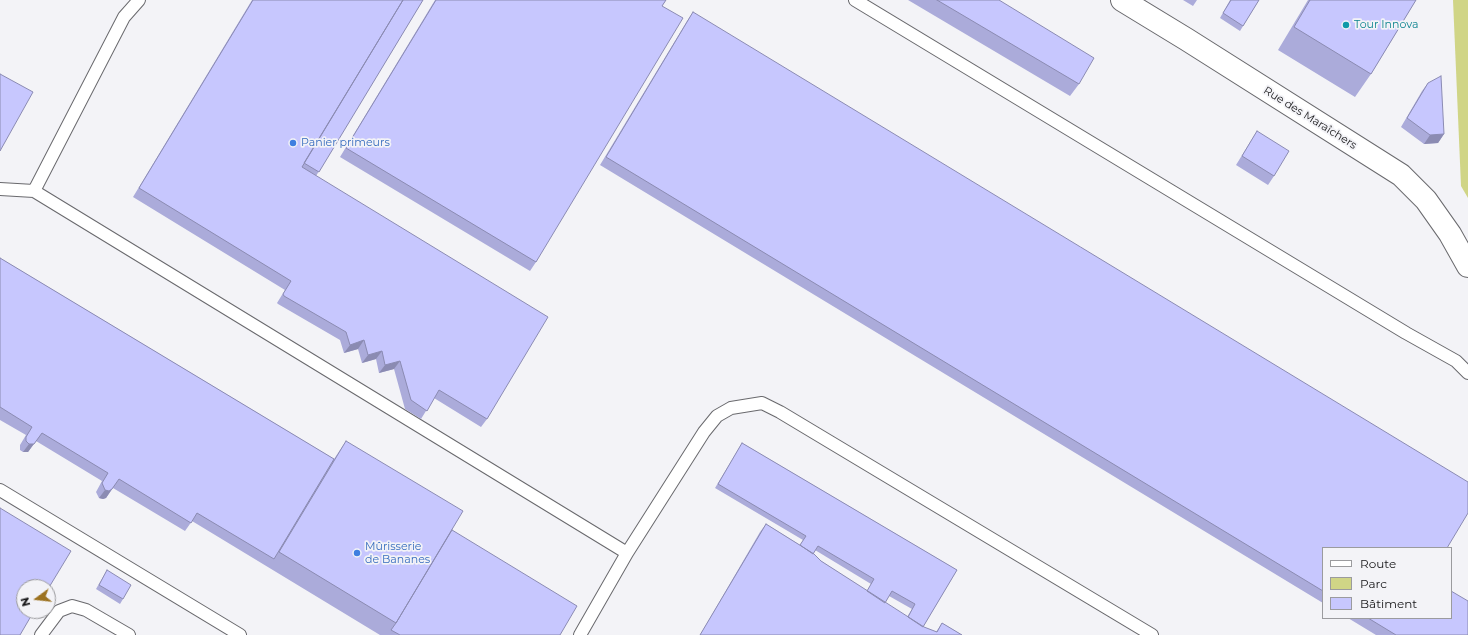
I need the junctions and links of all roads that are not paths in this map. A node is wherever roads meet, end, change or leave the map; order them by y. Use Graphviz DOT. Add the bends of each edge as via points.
graph roads {
  1 [pos="139,0"];
  2 [pos="855,0"];
  3 [pos="1122,0"];
  4 [pos="0,189"];
  5 [pos="34,191"];
  6 [pos="1468,266"];
  7 [pos="1468,373"];
  8 [pos="0,490"];
  9 [pos="628,553"];
  10 [pos="41,635"];
  11 [pos="129,635"];
  12 [pos="240,635"];
  13 [pos="580,635"];
  14 [pos="1152,635"];
  1 -- 5 [label="lane" via="124,17"];
  2 -- 7 [label="lane" via="1456,361"];
  3 -- 6 [label="main road, Rue des Maraîchers" via="1401,176 1426,200"];
  4 -- 5 [label="lane"];
  5 -- 9 [label="lane"];
  8 -- 12 [label="lane"];
  9 -- 13 [label="lane"];
  9 -- 14 [label="lane" via="704,432 717,416 731,408 762,403"];
  10 -- 11 [label="lane" via="59,611 72,606 86,610"];
}
